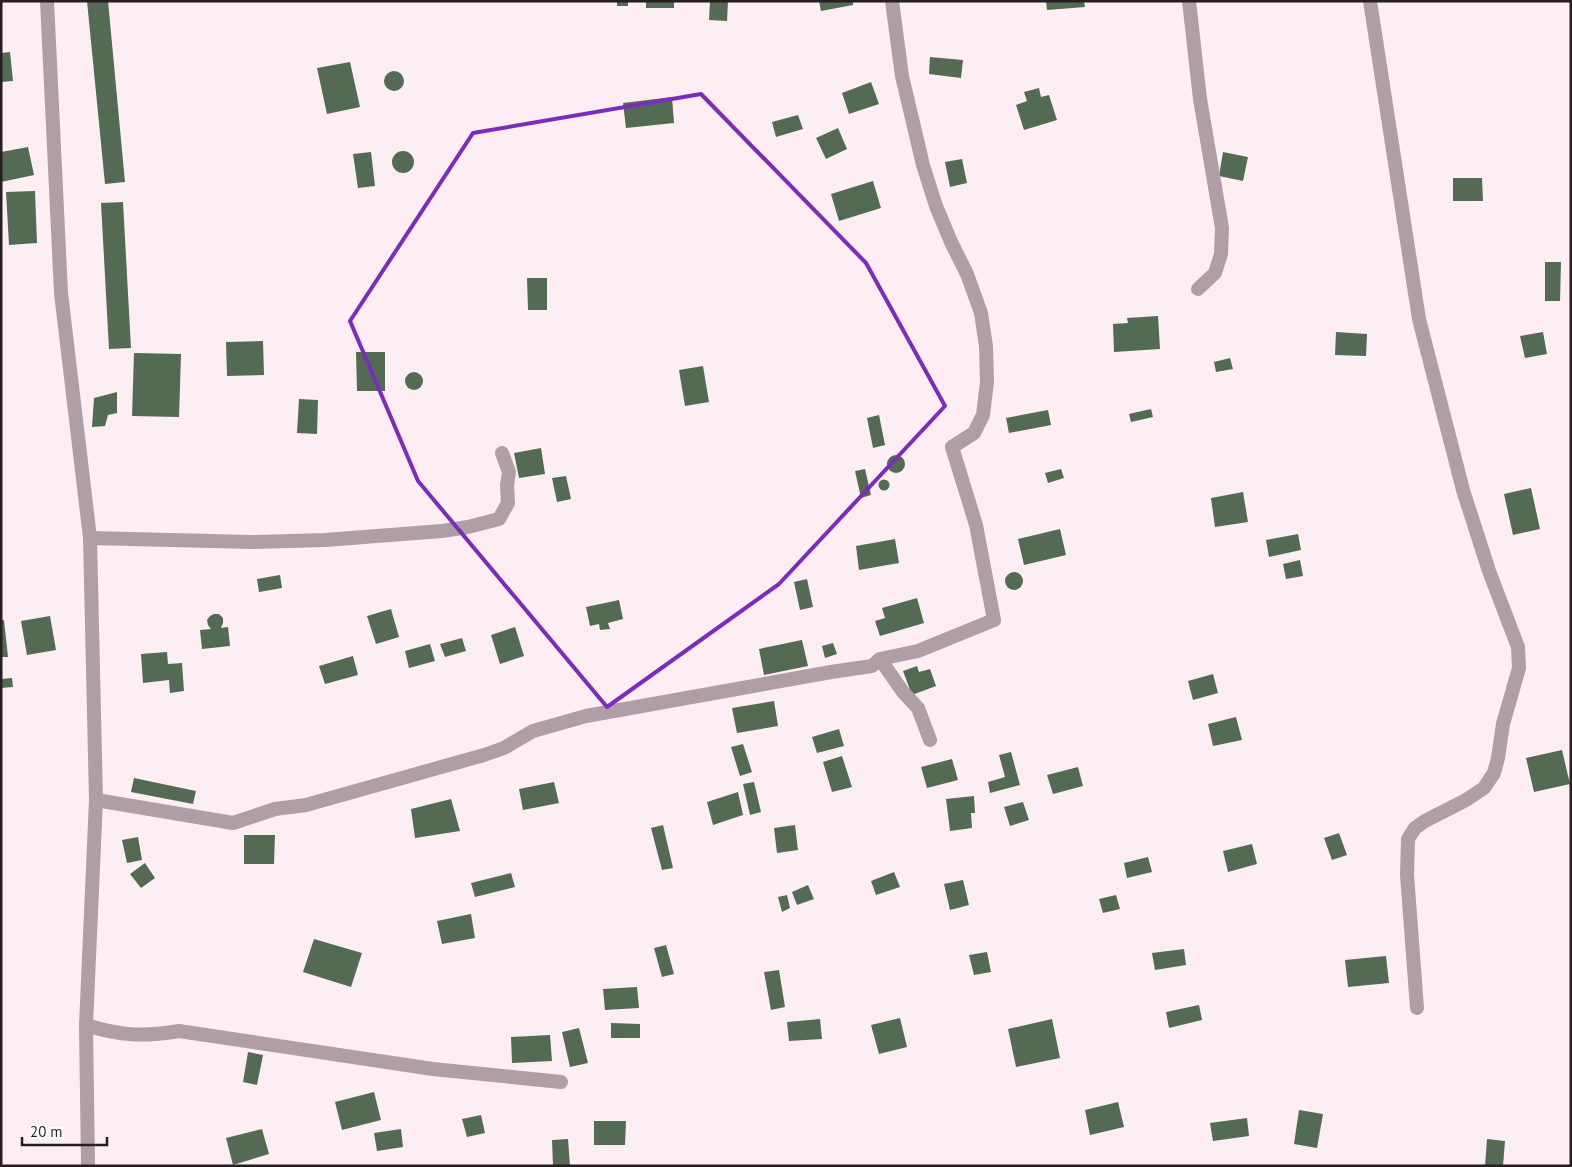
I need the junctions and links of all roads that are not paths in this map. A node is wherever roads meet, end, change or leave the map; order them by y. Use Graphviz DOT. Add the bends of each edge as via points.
graph roads {
  1 [pos="47,1"];
  2 [pos="892,1"];
  3 [pos="1189,1"];
  4 [pos="1370,1"];
  5 [pos="1198,289"];
  6 [pos="502,453"];
  7 [pos="90,538"];
  8 [pos="880,660"];
  9 [pos="930,740"];
  10 [pos="96,800"];
  11 [pos="1417,1008"];
  12 [pos="86,1025"];
  13 [pos="561,1082"];
  14 [pos="88,1166"];
  1 -- 7 [label="street" via="61,293"];
  2 -- 8 [label="street" via="902,76 923,165 936,206 981,313 987,382 983,414 974,433 952,447 976,525 994,620 918,651"];
  3 -- 5 [label="street" via="1200,99 1222,228 1221,254 1215,273"];
  4 -- 11 [label="street" via="1419,319 1488,571 1518,647 1519,668 1503,724 1494,773 1484,788 1425,821 1408,839 1407,875"];
  6 -- 7 [label="street" via="508,472 508,503 499,519 468,527 280,542"];
  7 -- 10 [label="street"];
  8 -- 9 [label="street" via="918,708"];
  8 -- 10 [label="street" via="872,666 558,723 533,731 504,748 484,755 306,804 275,809 233,823"];
  10 -- 12 [label="street"];
  12 -- 13 [label="street" via="129,1035 179,1031 433,1069"];
  12 -- 14 [label="street"];
}
